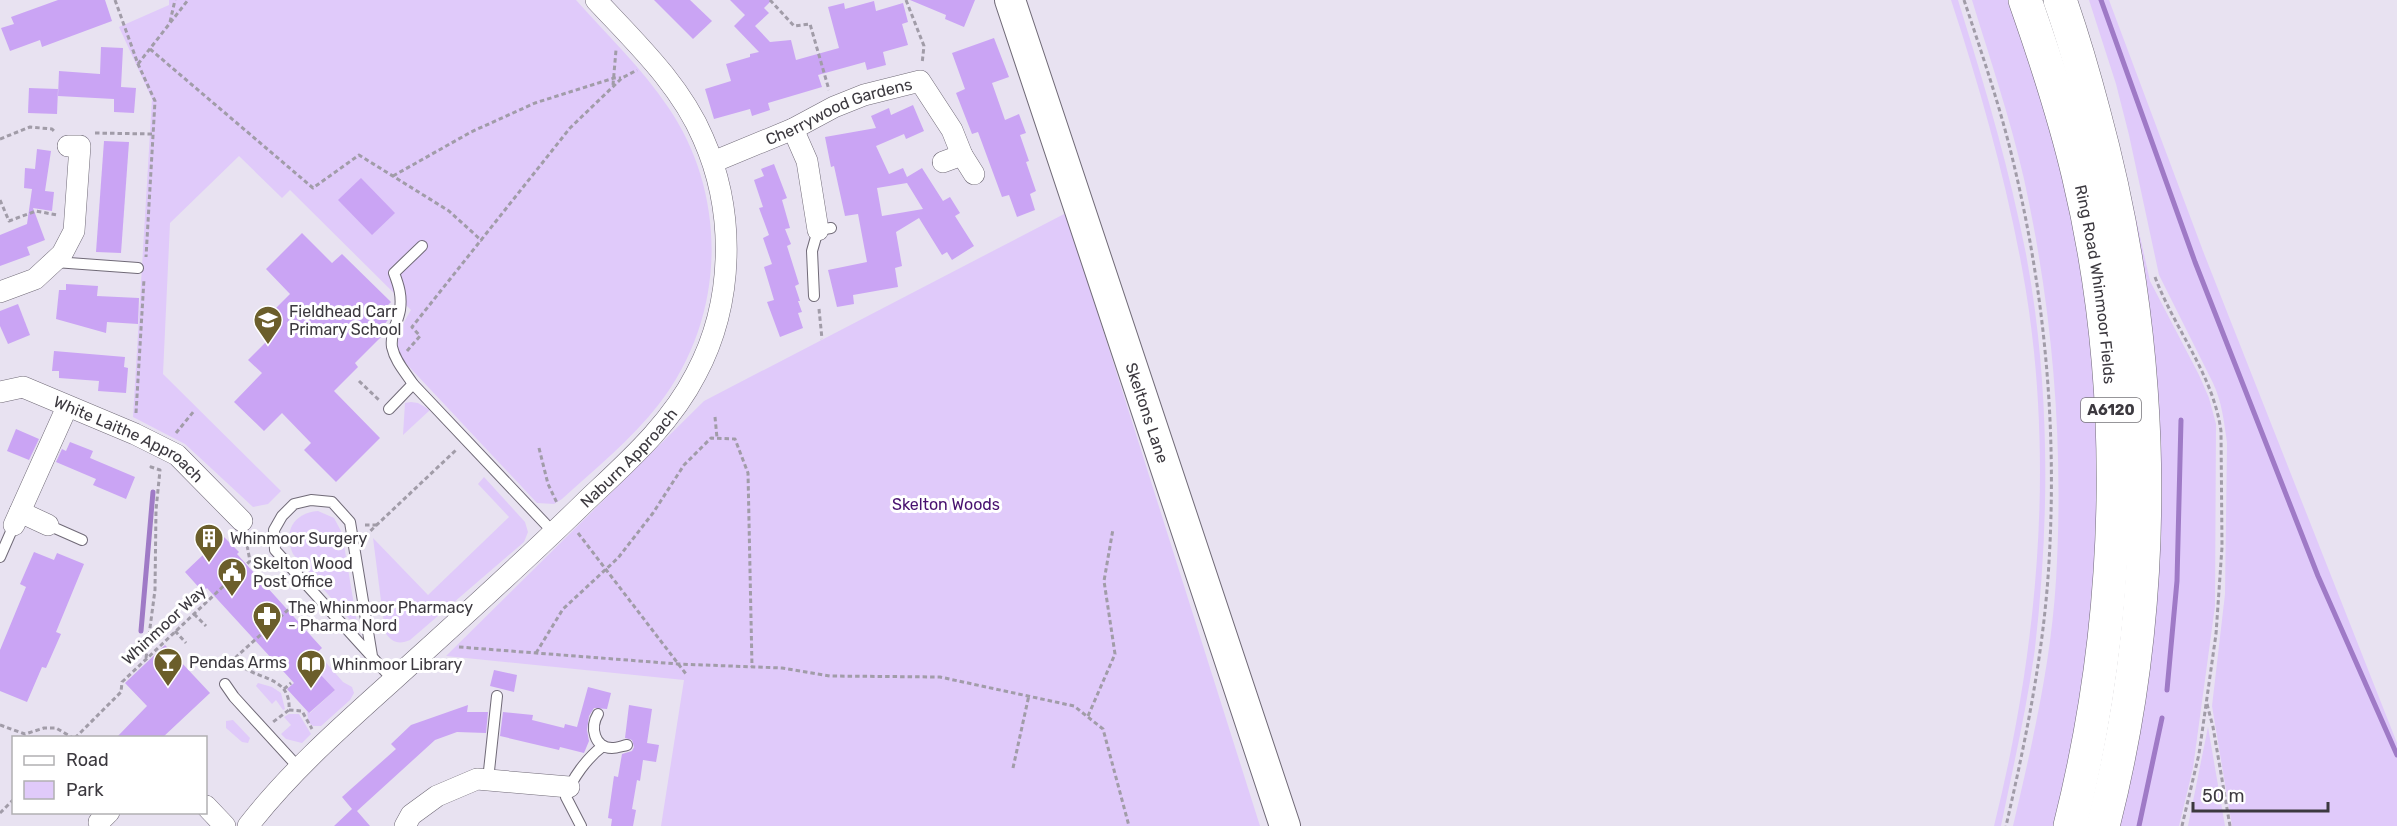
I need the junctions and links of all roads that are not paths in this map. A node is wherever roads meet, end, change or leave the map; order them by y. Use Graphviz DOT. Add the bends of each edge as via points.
graph roads {
  1 [pos="596,0"];
  2 [pos="1010,0"];
  3 [pos="2025,0"];
  4 [pos="2060,0"];
  5 [pos="794,129"];
  6 [pos="74,146"];
  7 [pos="713,162"];
  8 [pos="974,174"];
  9 [pos="824,229"];
  10 [pos="422,246"];
  11 [pos="53,261"];
  12 [pos="142,268"];
  13 [pos="0,292"];
  14 [pos="814,296"];
  15 [pos="413,384"];
  16 [pos="0,392"];
  17 [pos="67,407"];
  18 [pos="389,409"];
  19 [pos="17,519"];
  20 [pos="242,521"];
  21 [pos="48,525"];
  22 [pos="561,526"];
  23 [pos="82,540"];
  24 [pos="1,552"];
  25 [pos="372,656"];
  26 [pos="393,680"];
  27 [pos="225,684"];
  28 [pos="497,696"];
  29 [pos="598,714"];
  30 [pos="603,746"];
  31 [pos="627,746"];
  32 [pos="299,768"];
  33 [pos="488,780"];
  34 [pos="569,787"];
  35 [pos="207,807"];
  36 [pos="225,826"];
  37 [pos="248,826"];
  38 [pos="405,826"];
  39 [pos="581,826"];
  40 [pos="1285,826"];
  41 [pos="2070,826"];
  42 [pos="2103,826"];
  1 -- 7 [label="street, Naburn Approach" via="674,87 703,136"];
  2 -- 40 [label="street, Skeltons Lane"];
  3 -- 41 [label="highway, Ring Road Whinmoor Fields / A6120" via="2078,175 2104,323 2112,422 2112,519 2105,625 2092,723"];
  4 -- 42 [label="highway, Ring Road Whinmoor Fields / A6120" via="2121,224 2139,363 2144,439 2143,566 2138,624 2127,711"];
  5 -- 7 [label="street, Cherrywood Gardens"];
  5 -- 8 [label="street, Cherrywood Gardens" via="864,95 920,81 952,130 952,158"];
  5 -- 9 [label="street" via="807,161"];
  6 -- 11 [label="street" via="74,231 62,254"];
  7 -- 22 [label="street, Naburn Approach" via="724,213 725,272 722,303 705,355 692,382 642,448"];
  9 -- 14 [label="lane" via="812,251"];
  10 -- 15 [label="lane" via="394,273 401,294 391,340 397,361"];
  11 -- 12 [label="lane"];
  11 -- 13 [label="street" via="35,279"];
  15 -- 18 [label="lane"];
  15 -- 22 [label="lane" via="466,440"];
  16 -- 17 [label="street, White Laithe Approach" via="23,387"];
  17 -- 19 [label="street"];
  17 -- 20 [label="street, White Laithe Approach" via="177,455"];
  19 -- 21 [label="street"];
  19 -- 24 [label="lane"];
  21 -- 23 [label="lane"];
  22 -- 26 [label="street, Naburn Approach"];
  25 -- 25 [label="lane" via="276,550 274,530 294,504 332,502 350,522"];
  25 -- 26 [label="lane"];
  26 -- 32 [label="street, Naburn Approach"];
  27 -- 32 [label="lane"];
  28 -- 33 [label="lane"];
  29 -- 30 [label="lane" via="593,722 595,738"];
  30 -- 31 [label="lane"];
  30 -- 34 [label="lane"];
  32 -- 37 [label="street, Naburn Approach"];
  33 -- 34 [label="street"];
  33 -- 38 [label="street" via="477,779 436,796 411,815"];
  34 -- 39 [label="lane" via="566,797"];
  35 -- 36 [label="street"];
}
